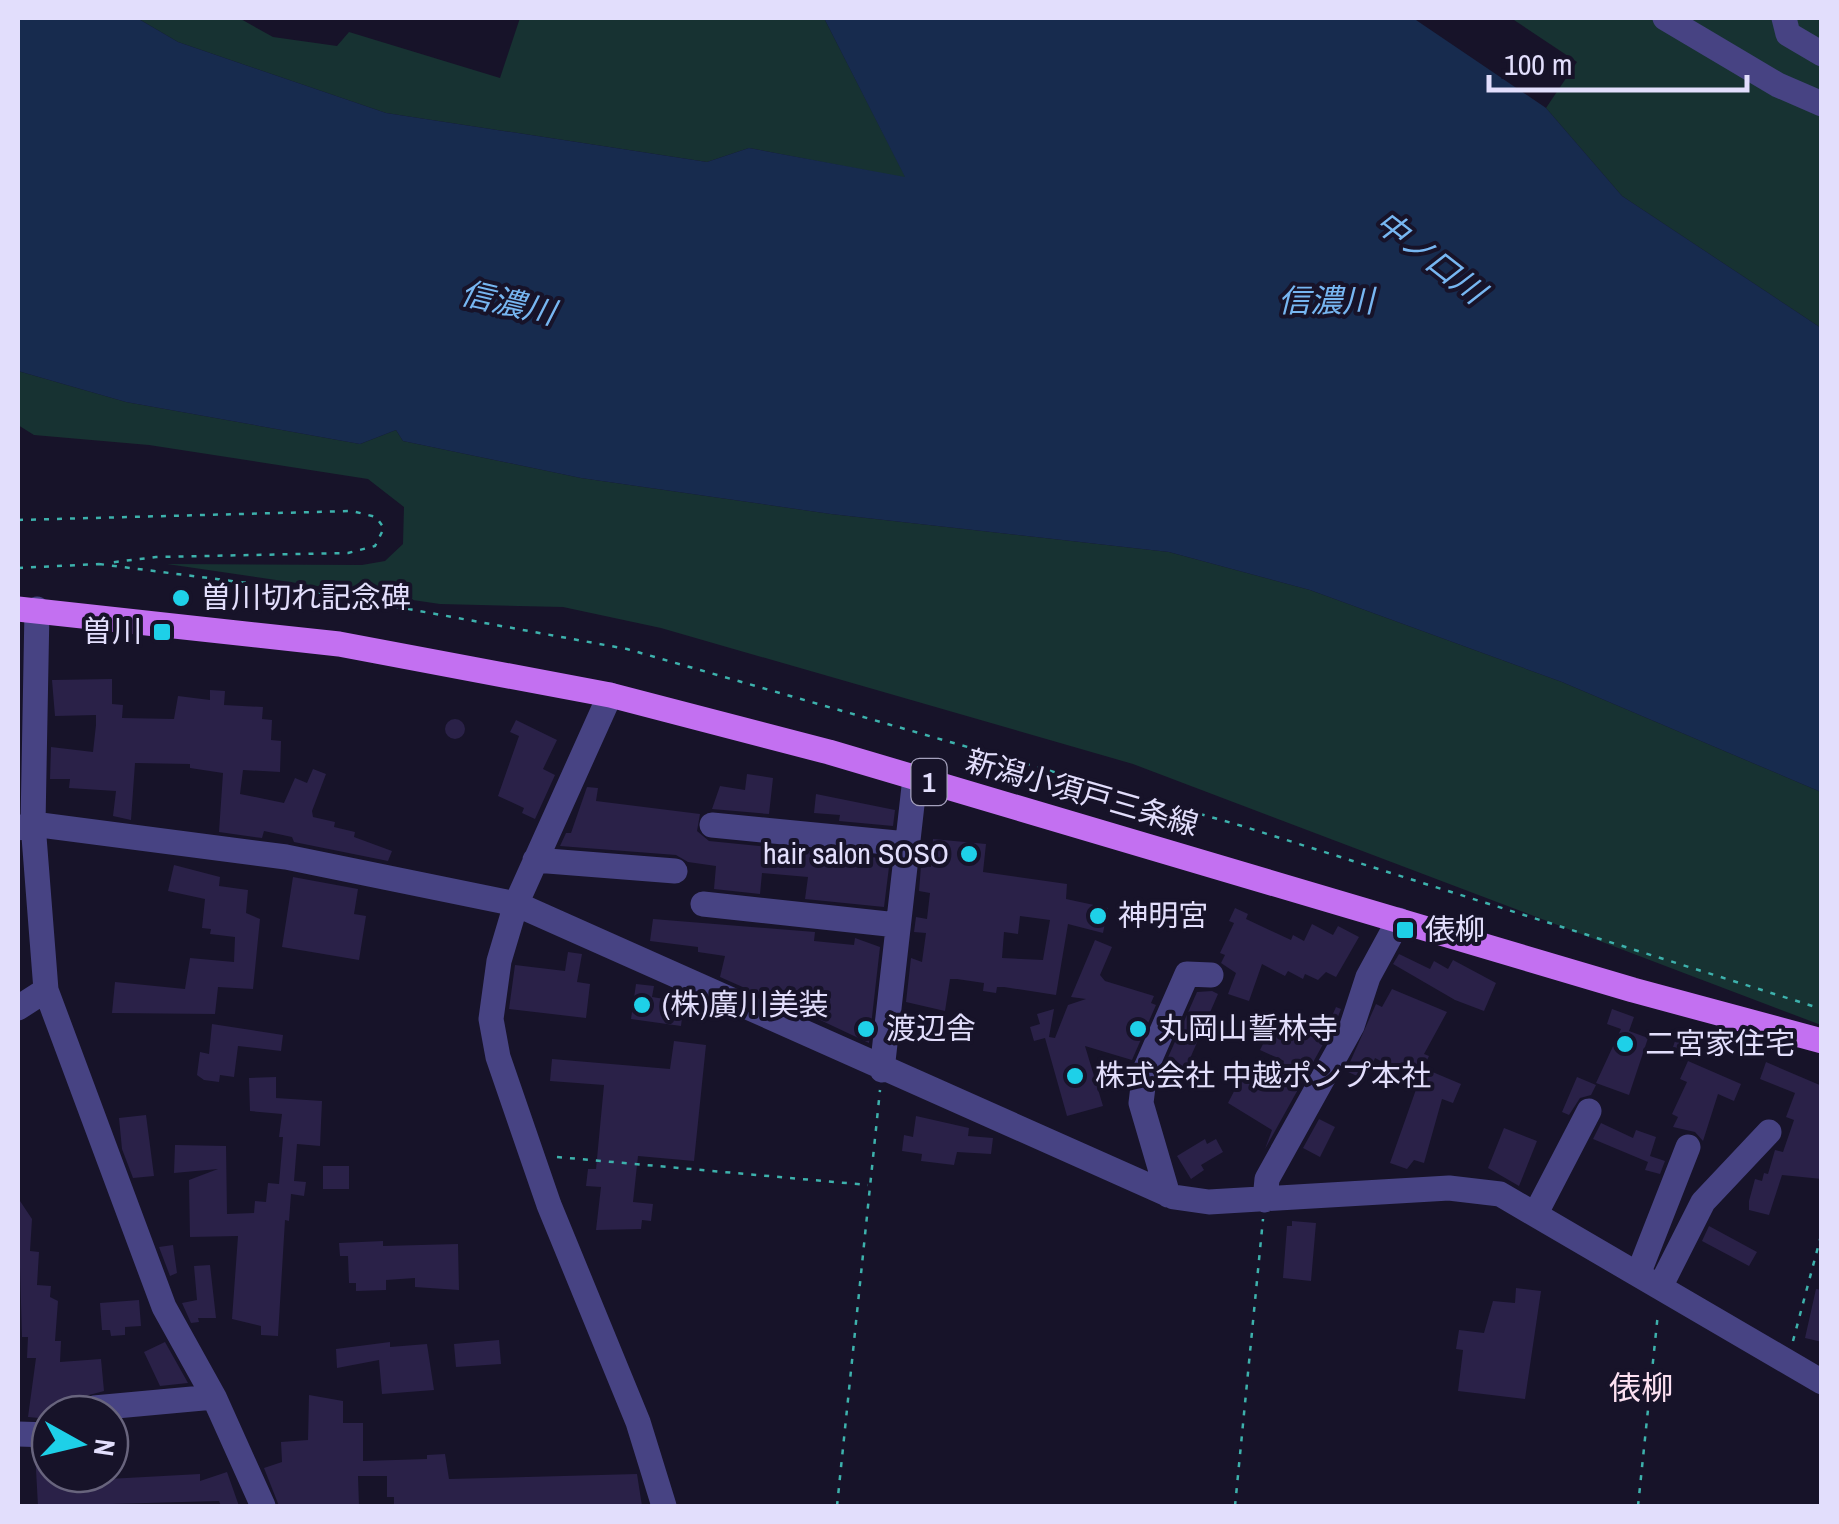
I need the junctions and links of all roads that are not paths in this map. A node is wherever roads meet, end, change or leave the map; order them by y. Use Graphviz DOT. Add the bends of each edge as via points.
graph roads {
  1 [pos="1665,18"];
  2 [pos="1784,18"];
  3 [pos="1822,54"];
  4 [pos="1822,104"];
  5 [pos="27,609"];
  6 [pos="610,696"];
  7 [pos="916,778"];
  8 [pos="712,825"];
  9 [pos="25,826"];
  10 [pos="907,844"];
  11 [pos="535,860"];
  12 [pos="675,871"];
  13 [pos="516,904"];
  14 [pos="703,904"];
  15 [pos="1399,920"];
  16 [pos="897,925"];
  17 [pos="1210,975"];
  18 [pos="46,990"];
  19 [pos="18,1008"];
  20 [pos="1822,1040"];
  21 [pos="882,1070"];
  22 [pos="1589,1112"];
  23 [pos="1769,1132"];
  24 [pos="1688,1147"];
  25 [pos="1168,1195"];
  26 [pos="1265,1200"];
  27 [pos="1536,1213"];
  28 [pos="1638,1272"];
  29 [pos="1660,1287"];
  30 [pos="1822,1382"];
  31 [pos="214,1397"];
  32 [pos="130,1405"];
  33 [pos="262,1506"];
  34 [pos="664,1506"];
  1 -- 4 [label="street" via="1778,86"];
  2 -- 3 [label="street" via="1788,34"];
  5 -- 6 [label="main road, 新潟小須戸三条線 / 1" via="339,644"];
  5 -- 9 [label="street"];
  6 -- 7 [label="main road, 新潟小須戸三条線 / 1"];
  6 -- 11 [label="street"];
  7 -- 10 [label="street"];
  7 -- 15 [label="main road, 新潟小須戸三条線 / 1"];
  8 -- 10 [label="street"];
  9 -- 13 [label="street" via="286,857"];
  9 -- 18 [label="street"];
  10 -- 16 [label="street"];
  11 -- 12 [label="street"];
  11 -- 13 [label="street"];
  13 -- 21 [label="street"];
  13 -- 34 [label="street" via="491,1019 498,1057"];
  14 -- 16 [label="street"];
  15 -- 20 [label="main road, 新潟小須戸三条線 / 1"];
  15 -- 26 [label="street" via="1368,976 1352,1026 1267,1179"];
  16 -- 21 [label="street"];
  17 -- 25 [label="street" via="1187,974 1146,1070 1141,1102"];
  18 -- 19 [label="street"];
  18 -- 31 [label="street" via="164,1307"];
  21 -- 25 [label="street"];
  22 -- 27 [label="street"];
  23 -- 29 [label="street" via="1703,1202"];
  24 -- 28 [label="street"];
  25 -- 26 [label="street"];
  26 -- 27 [label="street" via="1470,1188 1500,1194"];
  27 -- 28 [label="street"];
  28 -- 29 [label="street"];
  29 -- 30 [label="street"];
  31 -- 32 [label="street"];
  31 -- 33 [label="street"];
}
